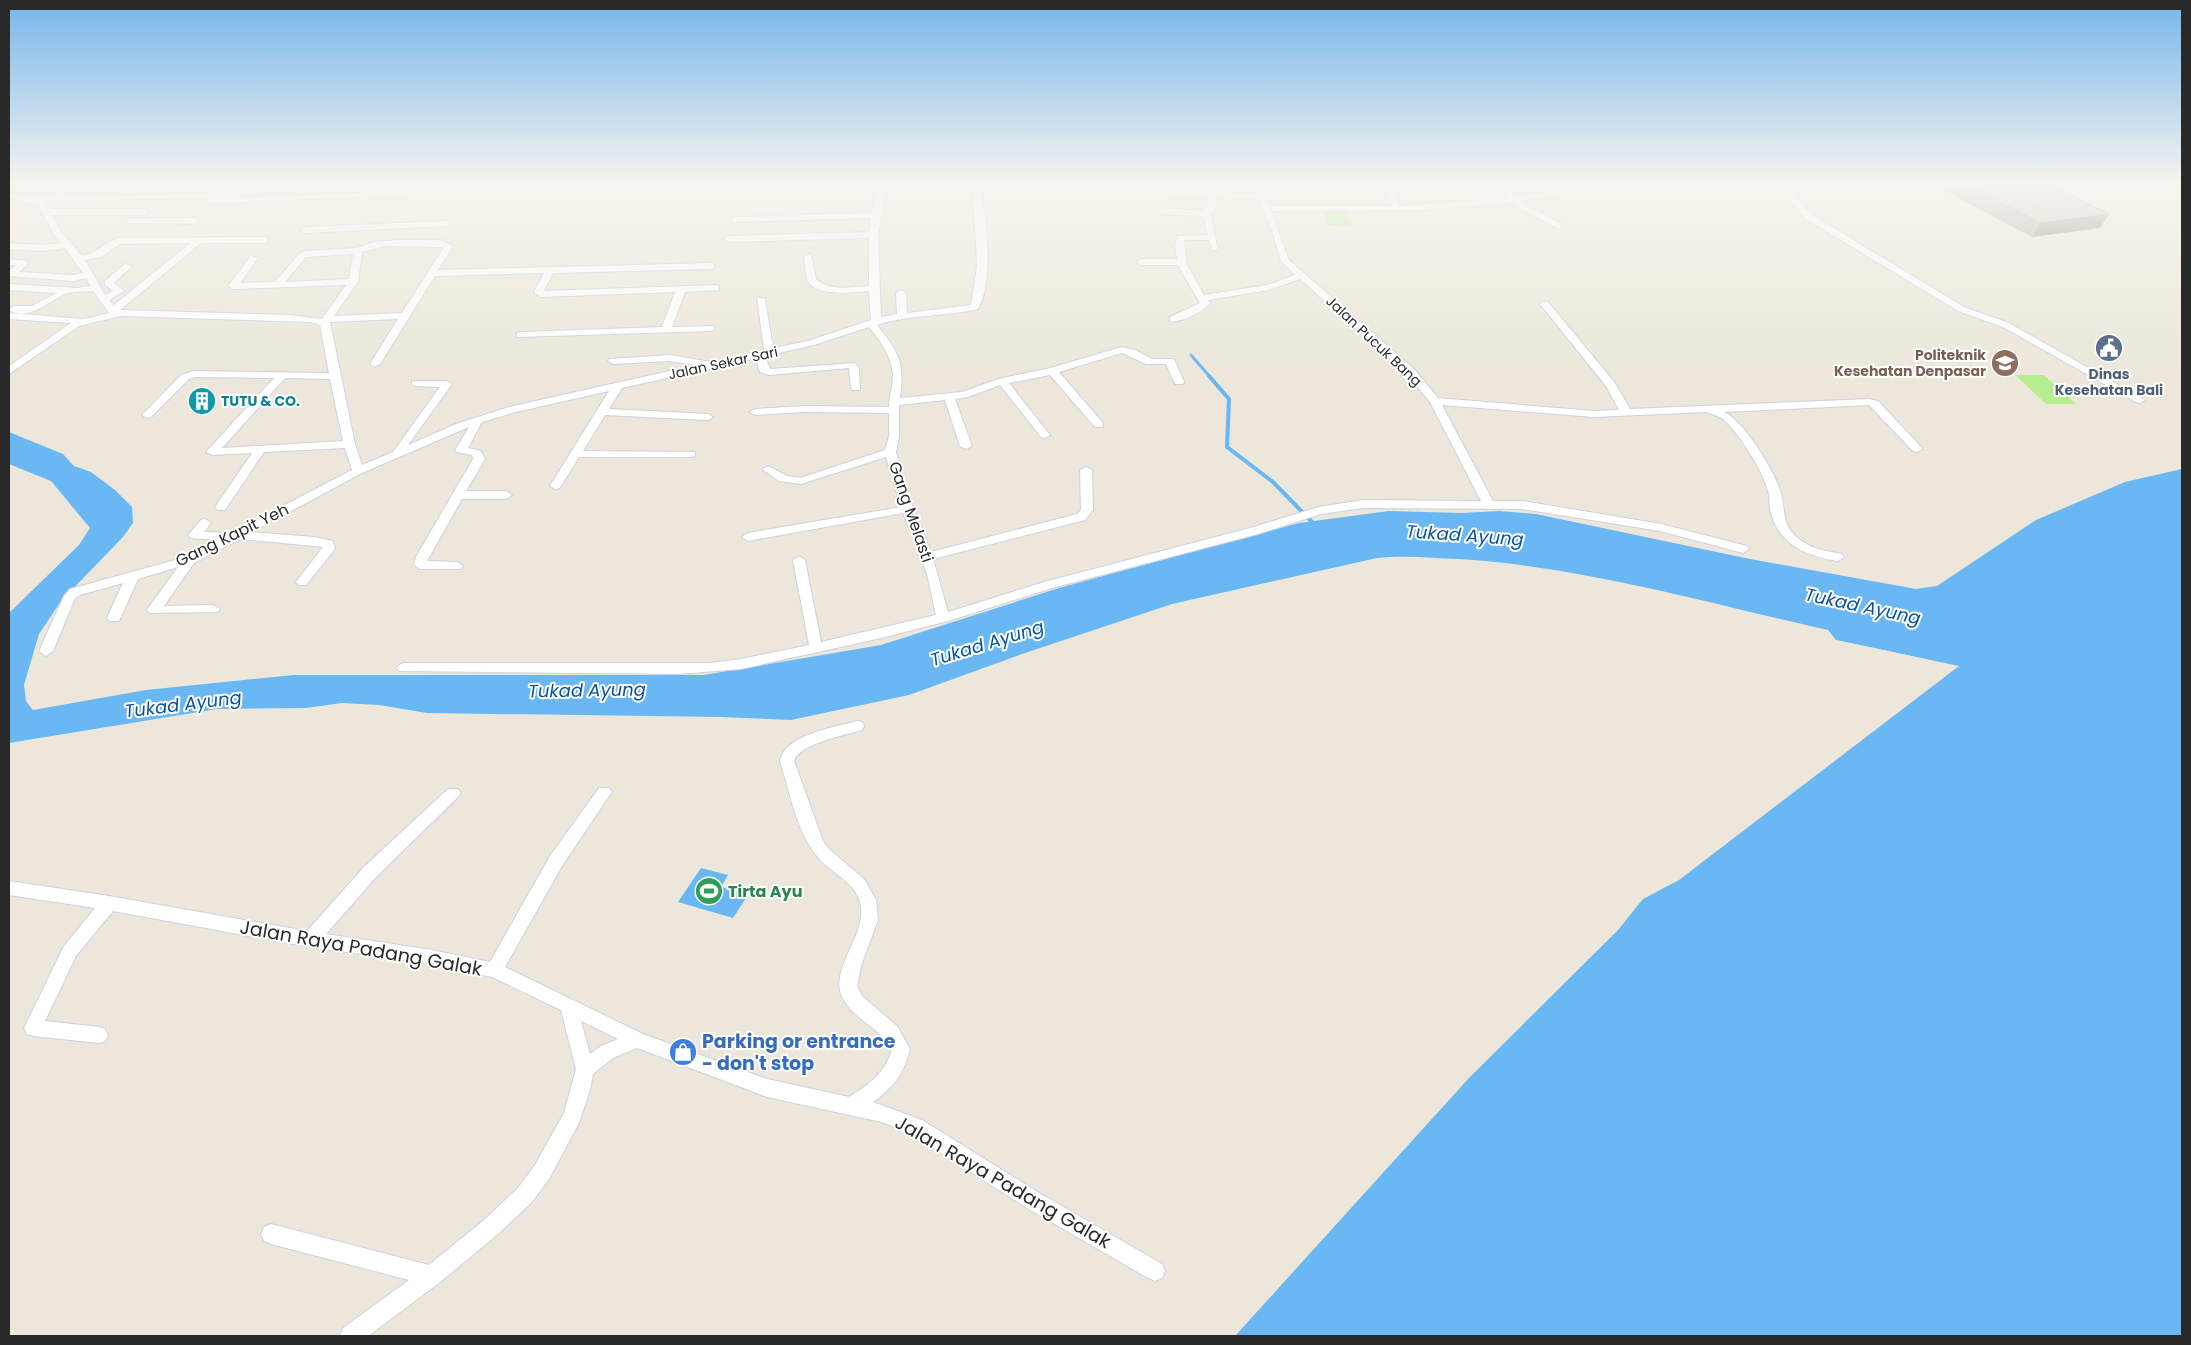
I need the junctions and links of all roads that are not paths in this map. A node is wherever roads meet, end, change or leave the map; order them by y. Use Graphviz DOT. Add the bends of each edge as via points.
graph roads {
  1 [pos="22,247"];
  2 [pos="53,247"];
  3 [pos="70,247"];
  4 [pos="109,247"];
  5 [pos="191,247"];
  6 [pos="365,247"];
  7 [pos="448,247"];
  8 [pos="872,247"];
  9 [pos="981,247"];
  10 [pos="1181,247"];
  11 [pos="1280,247"];
  12 [pos="1858,247"];
  13 [pos="358,251"];
  14 [pos="808,256"];
  15 [pos="254,258"];
  16 [pos="80,259"];
  17 [pos="9,262"];
  18 [pos="1141,262"];
  19 [pos="1183,262"];
  20 [pos="128,266"];
  21 [pos="712,266"];
  22 [pos="550,270"];
  23 [pos="434,273"];
  24 [pos="88,275"];
  25 [pos="1300,276"];
  26 [pos="353,282"];
  27 [pos="277,285"];
  28 [pos="9,287"];
  29 [pos="96,288"];
  30 [pos="716,288"];
  31 [pos="873,288"];
  32 [pos="681,289"];
  33 [pos="64,291"];
  34 [pos="901,293"];
  35 [pos="1201,298"];
  36 [pos="760,299"];
  37 [pos="103,300"];
  38 [pos="1546,304"];
  39 [pos="9,308"];
  40 [pos="117,312"];
  41 [pos="902,315"];
  42 [pos="9,316"];
  43 [pos="404,316"];
  44 [pos="24,318"];
  45 [pos="1173,319"];
  46 [pos="326,321"];
  47 [pos="81,322"];
  48 [pos="873,322"];
  49 [pos="9,328"];
  50 [pos="711,328"];
  51 [pos="666,329"];
  52 [pos="520,335"];
  53 [pos="764,354"];
  54 [pos="613,361"];
  55 [pos="375,364"];
  56 [pos="710,364"];
  57 [pos="9,371"];
  58 [pos="1052,371"];
  59 [pos="282,376"];
  60 [pos="334,376"];
  61 [pos="1002,381"];
  62 [pos="1179,382"];
  63 [pos="416,383"];
  64 [pos="617,387"];
  65 [pos="856,388"];
  66 [pos="949,397"];
  67 [pos="2140,400"];
  68 [pos="1435,401"];
  69 [pos="894,406"];
  70 [pos="1705,408"];
  71 [pos="600,412"];
  72 [pos="756,412"];
  73 [pos="1626,412"];
  74 [pos="147,415"];
  75 [pos="708,417"];
  76 [pos="479,419"];
  77 [pos="1099,425"];
  78 [pos="1045,435"];
  79 [pos="349,444"];
  80 [pos="966,446"];
  81 [pos="1917,449"];
  82 [pos="260,450"];
  83 [pos="398,452"];
  84 [pos="890,452"];
  85 [pos="575,454"];
  86 [pos="691,454"];
  87 [pos="768,469"];
  88 [pos="1086,470"];
  89 [pos="358,471"];
  90 [pos="556,486"];
  91 [pos="458,495"];
  92 [pos="506,495"];
  93 [pos="1489,504"];
  94 [pos="221,507"];
  95 [pos="907,509"];
  96 [pos="205,523"];
  97 [pos="236,536"];
  98 [pos="748,537"];
  99 [pos="1743,549"];
  100 [pos="927,557"];
  101 [pos="1838,557"];
  102 [pos="190,560"];
  103 [pos="799,560"];
  104 [pos="457,566"];
  105 [pos="132,577"];
  106 [pos="302,582"];
  107 [pos="213,609"];
  108 [pos="114,618"];
  109 [pos="943,618"];
  110 [pos="816,649"];
  111 [pos="46,651"];
  112 [pos="404,668"];
  113 [pos="857,726"];
  114 [pos="604,792"];
  115 [pos="453,793"];
  116 [pos="9,888"];
  117 [pos="109,903"];
  118 [pos="310,940"];
  119 [pos="494,970"];
  120 [pos="568,1007"];
  121 [pos="99,1036"];
  122 [pos="637,1040"];
  123 [pos="586,1069"];
  124 [pos="852,1105"];
  125 [pos="271,1234"];
  126 [pos="1156,1271"];
  127 [pos="432,1276"];
  128 [pos="351,1336"];
  1 -- 2 [label="street"];
  3 -- 16 [label="street"];
  4 -- 16 [label="street" via="98,255"];
  5 -- 40 [label="street"];
  6 -- 13 [label="street"];
  7 -- 23 [label="street"];
  8 -- 31 [label="street"];
  9 -- 41 [label="street, Jalan Sekar Sari" via="974,307"];
  10 -- 19 [label="street"];
  11 -- 25 [label="street, Jalan Pucuk Bang" via="1282,256"];
  12 -- 67 [label="street" via="1961,309 2017,330"];
  13 -- 26 [label="street"];
  13 -- 27 [label="street" via="305,254"];
  14 -- 31 [label="street" via="812,280 820,287 838,290"];
  15 -- 27 [label="street" via="233,286"];
  16 -- 24 [label="street"];
  17 -- 24 [label="street" via="24,262 11,274 73,278"];
  18 -- 19 [label="street"];
  19 -- 35 [label="street" via="1187,276"];
  20 -- 37 [label="street" via="108,283 119,291"];
  21 -- 22 [label="street"];
  22 -- 23 [label="street"];
  22 -- 32 [label="street" via="539,292 541,294"];
  23 -- 43 [label="street" via="428,276"];
  24 -- 29 [label="street"];
  25 -- 35 [label="street" via="1269,287"];
  25 -- 68 [label="street, Jalan Pucuk Bang" via="1410,371"];
  26 -- 27 [label="street"];
  26 -- 46 [label="street"];
  28 -- 33 [label="street"];
  29 -- 33 [label="street"];
  29 -- 37 [label="street"];
  30 -- 32 [label="street"];
  31 -- 48 [label="street"];
  32 -- 51 [label="street"];
  33 -- 39 [label="street" via="34,309"];
  34 -- 41 [label="street"];
  35 -- 45 [label="street" via="1202,306"];
  36 -- 53 [label="street"];
  37 -- 40 [label="street"];
  38 -- 73 [label="street" via="1611,384"];
  40 -- 46 [label="street"];
  40 -- 47 [label="street" via="102,320"];
  41 -- 48 [label="street, Jalan Sekar Sari"];
  42 -- 44 [label="street"];
  43 -- 46 [label="street"];
  43 -- 55 [label="street"];
  44 -- 47 [label="street"];
  44 -- 49 [label="street"];
  46 -- 60 [label="street"];
  47 -- 57 [label="street"];
  48 -- 53 [label="street, Jalan Sekar Sari" via="830,338"];
  48 -- 69 [label="street, Gang Melasti" via="891,348 895,363 898,376"];
  50 -- 51 [label="street"];
  51 -- 52 [label="street"];
  53 -- 56 [label="street, Jalan Sekar Sari"];
  53 -- 65 [label="street" via="764,370 769,372 851,365"];
  54 -- 56 [label="street" via="670,358"];
  56 -- 64 [label="street, Jalan Sekar Sari"];
  58 -- 61 [label="street"];
  58 -- 62 [label="street" via="1126,350 1150,362 1170,362"];
  58 -- 77 [label="street"];
  59 -- 60 [label="street"];
  59 -- 74 [label="street" via="189,375"];
  59 -- 82 [label="street" via="212,452"];
  60 -- 79 [label="street"];
  61 -- 66 [label="street"];
  61 -- 78 [label="street"];
  63 -- 83 [label="street" via="447,384"];
  64 -- 71 [label="street"];
  64 -- 76 [label="street, Jalan Sekar Sari"];
  66 -- 69 [label="street"];
  66 -- 80 [label="street"];
  68 -- 73 [label="street" via="1594,414"];
  68 -- 93 [label="street, Jalan Pucuk Bang"];
  69 -- 72 [label="street"];
  69 -- 84 [label="street, Gang Melasti" via="894,436"];
  70 -- 73 [label="street"];
  70 -- 81 [label="street" via="1871,402"];
  70 -- 101 [label="street" via="1726,416 1741,434 1774,491 1782,528 1803,548"];
  71 -- 75 [label="street"];
  71 -- 85 [label="street"];
  76 -- 83 [label="street, Jalan Sekar Sari"];
  76 -- 91 [label="street" via="461,450 477,453 479,459"];
  79 -- 82 [label="street"];
  79 -- 89 [label="street"];
  82 -- 94 [label="street"];
  83 -- 89 [label="street, Jalan Sekar Sari"];
  84 -- 87 [label="street" via="801,481 778,478"];
  84 -- 95 [label="street, Gang Melasti"];
  85 -- 86 [label="street"];
  85 -- 90 [label="street"];
  88 -- 100 [label="street" via="1087,510 1081,517"];
  89 -- 97 [label="street, Gang Kapit Yeh"];
  91 -- 92 [label="street"];
  91 -- 104 [label="street" via="420,565"];
  93 -- 99 [label="street" via="1523,505 1661,528"];
  93 -- 109 [label="street" via="1362,504 1319,511 1091,573"];
  95 -- 98 [label="street"];
  95 -- 100 [label="street, Gang Melasti"];
  96 -- 97 [label="street" via="194,535"];
  97 -- 102 [label="street, Gang Kapit Yeh"];
  97 -- 106 [label="street" via="329,544 329,549"];
  100 -- 109 [label="street, Gang Melasti"];
  102 -- 105 [label="street, Gang Kapit Yeh"];
  102 -- 107 [label="street" via="154,610"];
  103 -- 110 [label="street"];
  105 -- 108 [label="street"];
  105 -- 111 [label="street, Gang Kapit Yeh" via="72,594"];
  109 -- 110 [label="street"];
  110 -- 112 [label="street" via="710,668"];
  113 -- 124 [label="street" via="802,743 788,755 787,761 818,846 855,879 864,891 870,910 867,929 847,983 850,994 894,1034 901,1049 896,1068 882,1086"];
  114 -- 119 [label="street" via="556,861"];
  115 -- 118 [label="street" via="371,871"];
  116 -- 117 [label="street, Jalan Raya Padang Galak"];
  117 -- 118 [label="street, Jalan Raya Padang Galak"];
  117 -- 121 [label="street" via="70,951 33,1028"];
  118 -- 119 [label="street, Jalan Raya Padang Galak" via="432,957"];
  119 -- 120 [label="street, Jalan Raya Padang Galak"];
  120 -- 122 [label="street, Jalan Raya Padang Galak"];
  120 -- 123 [label="street"];
  122 -- 123 [label="street" via="607,1052"];
  122 -- 124 [label="street, Jalan Raya Padang Galak" via="767,1088"];
  123 -- 127 [label="street" via="572,1117 542,1172 525,1195"];
  124 -- 126 [label="street, Jalan Raya Padang Galak" via="915,1126 1034,1201"];
  125 -- 127 [label="street"];
  127 -- 128 [label="street"];
}
